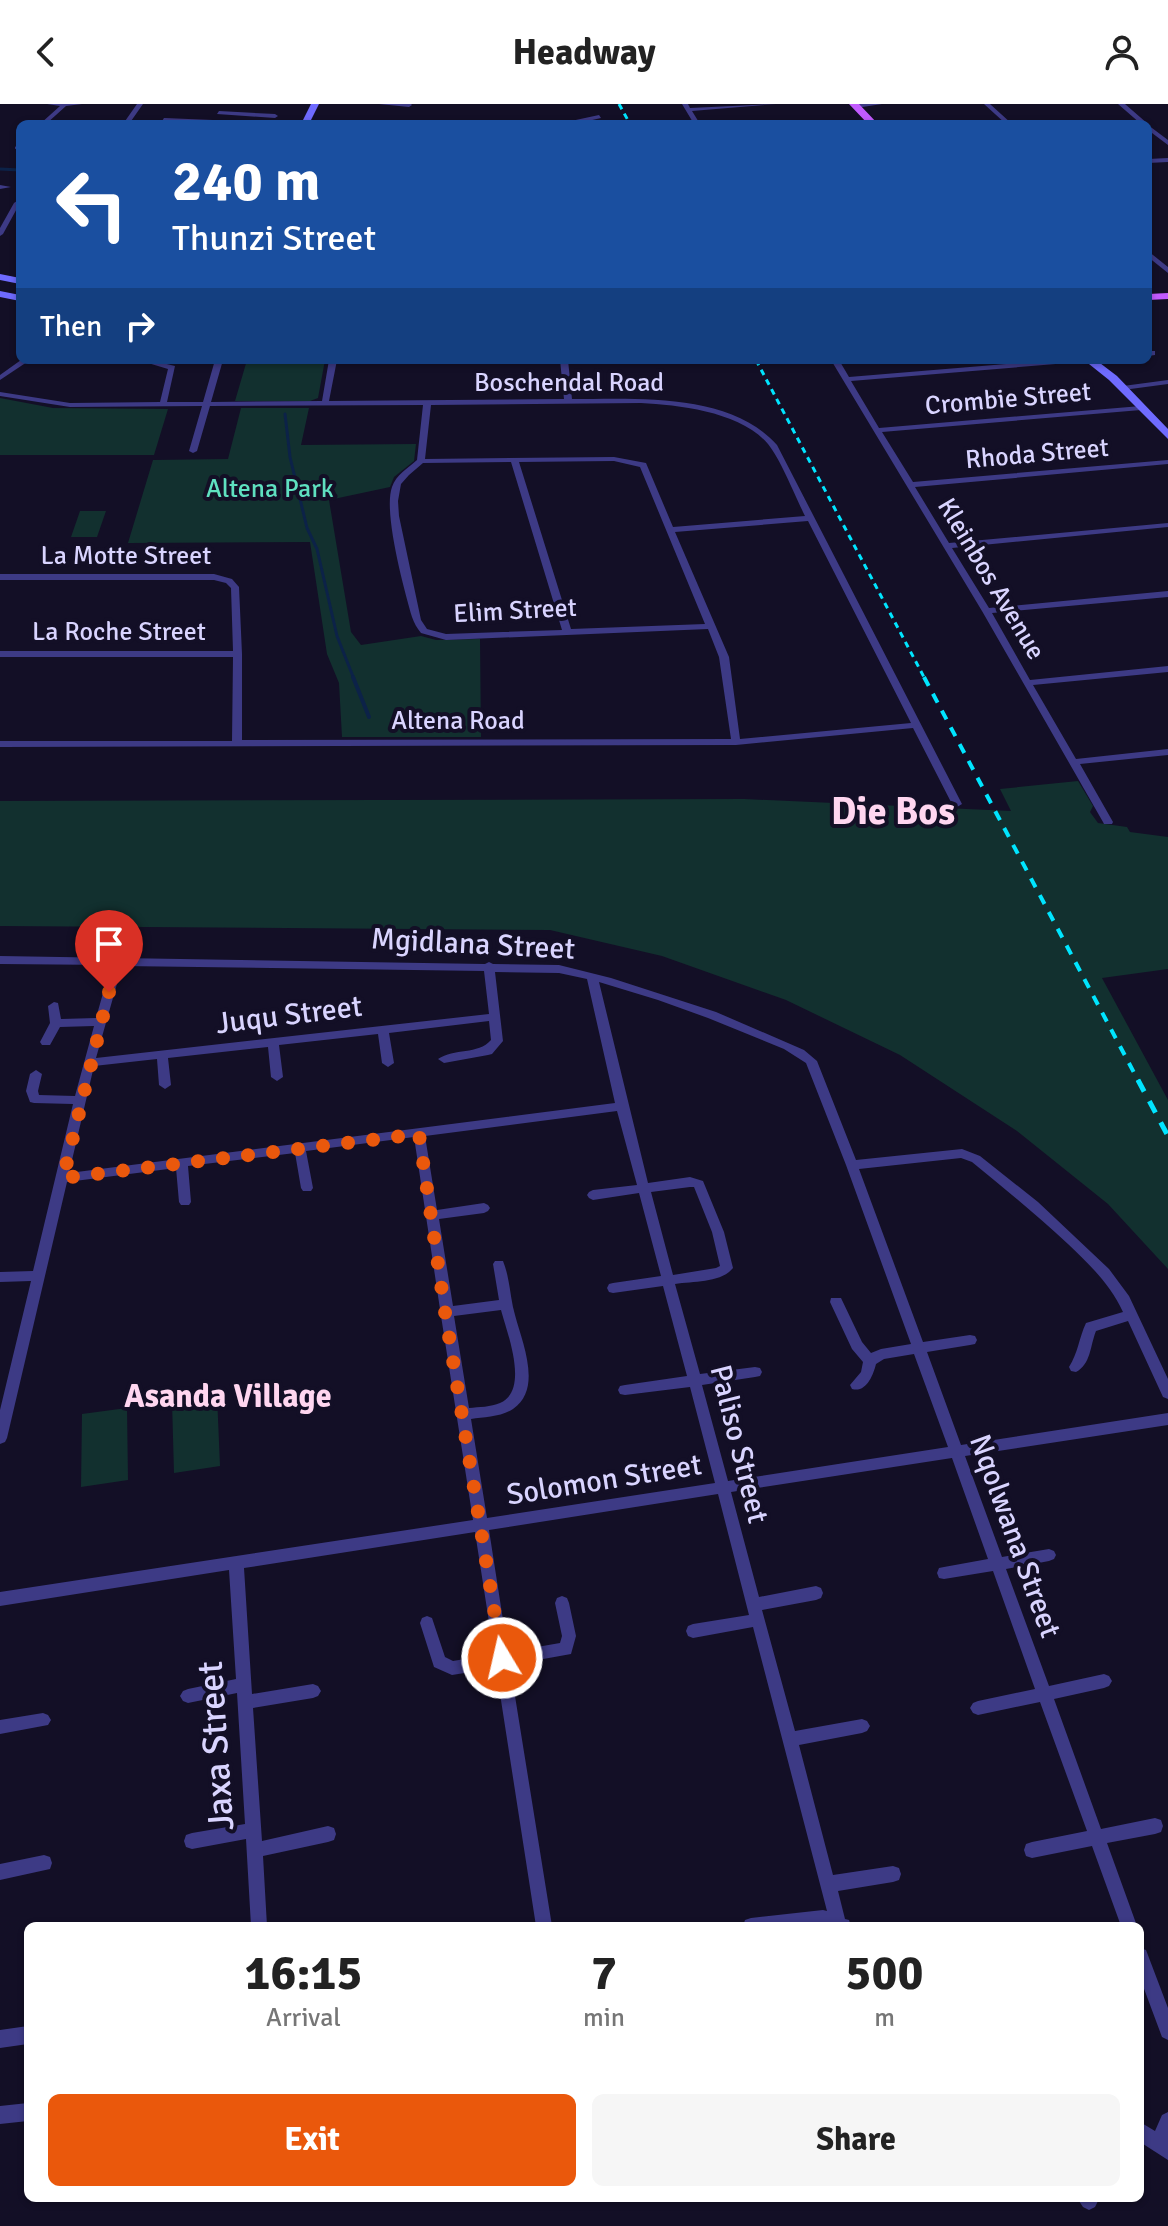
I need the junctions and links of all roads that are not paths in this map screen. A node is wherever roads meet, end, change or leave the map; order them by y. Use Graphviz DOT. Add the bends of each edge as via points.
graph roads {
  1 [pos="50,104"];
  2 [pos="79,104"];
  3 [pos="225,104"];
  4 [pos="382,104"];
  5 [pos="773,104"];
  6 [pos="879,104"];
  7 [pos="987,104"];
  8 [pos="1121,104"];
  9 [pos="64,105"];
  10 [pos="409,105"];
  11 [pos="855,105"];
  12 [pos="686,107"];
  13 [pos="219,113"];
  14 [pos="275,116"];
  15 [pos="599,117"];
  16 [pos="47,120"];
  17 [pos="214,120"];
  18 [pos="586,120"];
  19 [pos="869,120"];
  20 [pos="1005,120"];
  21 [pos="1140,120"];
  22 [pos="1152,130"];
  23 [pos="1168,143"];
  24 [pos="15,203"];
  25 [pos="0,234"];
  26 [pos="1152,257"];
  27 [pos="1168,271"];
  28 [pos="20,364"];
  29 [pos="157,364"];
  30 [pos="218,364"];
  31 [pos="332,364"];
  32 [pos="564,364"];
  33 [pos="837,364"];
  34 [pos="1031,364"];
  35 [pos="1094,364"];
  36 [pos="1106,364"];
  37 [pos="0,378"];
  38 [pos="1113,378"];
  39 [pos="846,379"];
  40 [pos="1168,382"];
  41 [pos="1123,388"];
  42 [pos="0,394"];
  43 [pos="568,401"];
  44 [pos="427,403"];
  45 [pos="325,404"];
  46 [pos="163,405"];
  47 [pos="207,405"];
  48 [pos="1141,408"];
  49 [pos="878,430"];
  50 [pos="1168,436"];
  51 [pos="193,451"];
  52 [pos="421,461"];
  53 [pos="515,461"];
  54 [pos="1168,462"];
  55 [pos="910,485"];
  56 [pos="809,518"];
  57 [pos="1168,525"];
  58 [pos="671,530"];
  59 [pos="946,546"];
  60 [pos="0,577"];
  61 [pos="1168,594"];
  62 [pos="986,611"];
  63 [pos="710,626"];
  64 [pos="567,631"];
  65 [pos="0,654"];
  66 [pos="238,654"];
  67 [pos="1168,669"];
  68 [pos="1027,683"];
  69 [pos="915,725"];
  70 [pos="736,742"];
  71 [pos="0,744"];
  72 [pos="237,744"];
  73 [pos="1168,752"];
  74 [pos="1075,762"];
  75 [pos="957,804"];
  76 [pos="1108,822"];
  77 [pos="0,960"];
  78 [pos="118,961"];
  79 [pos="489,966"];
  80 [pos="592,977"];
  81 [pos="54,1006"];
  82 [pos="495,1017"];
  83 [pos="101,1022"];
  84 [pos="56,1023"];
  85 [pos="383,1030"];
  86 [pos="46,1042"];
  87 [pos="273,1044"];
  88 [pos="162,1056"];
  89 [pos="444,1059"];
  90 [pos="89,1063"];
  91 [pos="388,1063"];
  92 [pos="36,1074"];
  93 [pos="277,1077"];
  94 [pos="165,1085"];
  95 [pos="81,1100"];
  96 [pos="622,1106"];
  97 [pos="419,1134"];
  98 [pos="300,1149"];
  99 [pos="182,1163"];
  100 [pos="852,1165"];
  101 [pos="63,1178"];
  102 [pos="307,1188"];
  103 [pos="644,1188"];
  104 [pos="593,1195"];
  105 [pos="185,1202"];
  106 [pos="484,1208"];
  107 [pos="432,1215"];
  108 [pos="499,1264"];
  109 [pos="39,1276"];
  110 [pos="0,1277"];
  111 [pos="670,1281"];
  112 [pos="613,1288"];
  113 [pos="836,1302"];
  114 [pos="506,1304"];
  115 [pos="445,1312"];
  116 [pos="1131,1315"];
  117 [pos="970,1340"];
  118 [pos="917,1350"];
  119 [pos="870,1361"];
  120 [pos="1076,1367"];
  121 [pos="755,1372"];
  122 [pos="697,1380"];
  123 [pos="857,1385"];
  124 [pos="625,1390"];
  125 [pos="1168,1393"];
  126 [pos="463,1415"];
  127 [pos="1168,1419"];
  128 [pos="0,1438"];
  129 [pos="954,1452"];
  130 [pos="724,1488"];
  131 [pos="481,1525"];
  132 [pos="1049,1555"];
  133 [pos="236,1562"];
  134 [pos="995,1563"];
  135 [pos="944,1573"];
  136 [pos="816,1593"];
  137 [pos="0,1599"];
  138 [pos="562,1603"];
  139 [pos="755,1612"];
  140 [pos="427,1623"];
  141 [pos="693,1631"];
  142 [pos="502,1658"];
  143 [pos="1104,1681"];
  144 [pos="244,1684"];
  145 [pos="313,1691"];
  146 [pos="1043,1694"];
  147 [pos="188,1696"];
  148 [pos="245,1702"];
  149 [pos="978,1708"];
  150 [pos="43,1720"];
  151 [pos="862,1726"];
  152 [pos="0,1727"];
  153 [pos="789,1739"];
  154 [pos="1155,1826"];
  155 [pos="253,1830"];
  156 [pos="328,1834"];
  157 [pos="1097,1838"];
  158 [pos="192,1841"];
  159 [pos="255,1850"];
  160 [pos="1032,1850"];
  161 [pos="44,1863"];
  162 [pos="0,1872"];
  163 [pos="893,1874"];
  164 [pos="829,1884"];
  165 [pos="259,1922"];
  166 [pos="543,1922"];
  167 [pos="787,1922"];
  168 [pos="834,1922"];
  169 [pos="839,1922"];
  170 [pos="1128,1922"];
  171 [pos="1144,1963"];
  172 [pos="1162,1997"];
  173 [pos="1168,2031"];
  174 [pos="24,2036"];
  175 [pos="0,2039"];
  176 [pos="24,2112"];
  177 [pos="0,2115"];
  178 [pos="1168,2121"];
  179 [pos="1144,2134"];
  180 [pos="1163,2147"];
  1 -- 9 [label="street"];
  2 -- 9 [label="street"];
  3 -- 13 [label="street"];
  4 -- 10 [label="street"];
  5 -- 12 [label="street"];
  6 -- 11 [label="street"];
  7 -- 20 [label="street"];
  8 -- 21 [label="street"];
  9 -- 16 [label="street"];
  11 -- 19 [label="main road"];
  13 -- 14 [label="street"];
  13 -- 17 [label="street"];
  15 -- 18 [label="street"];
  22 -- 23 [label="street"];
  24 -- 25 [label="street"];
  26 -- 27 [label="street"];
  28 -- 37 [label="street"];
  29 -- 46 [label="street" via="172,368"];
  30 -- 47 [label="street"];
  31 -- 45 [label="street"];
  32 -- 43 [label="street"];
  33 -- 39 [label="street, Kleinbos Avenue"];
  34 -- 39 [label="street"];
  35 -- 38 [label="main road"];
  36 -- 38 [label="main road"];
  38 -- 41 [label="main road"];
  39 -- 49 [label="street, Kleinbos Avenue"];
  40 -- 41 [label="street"];
  41 -- 48 [label="main road"];
  42 -- 46 [label="street, Boschendal Road" via="61,405"];
  43 -- 44 [label="street, Boschendal Road"];
  43 -- 56 [label="street, Boschendal Road" via="678,403 754,429 773,445"];
  44 -- 45 [label="street, Boschendal Road"];
  44 -- 52 [label="street"];
  45 -- 47 [label="street, Boschendal Road"];
  46 -- 47 [label="street, Boschendal Road"];
  47 -- 51 [label="street"];
  48 -- 49 [label="street, Crombie Street"];
  48 -- 50 [label="main road"];
  49 -- 55 [label="street, Kleinbos Avenue"];
  52 -- 53 [label="street"];
  52 -- 64 [label="street, Elim Street" via="395,488 395,514 417,620 424,631 446,637"];
  53 -- 58 [label="street" via="614,459 643,465"];
  53 -- 64 [label="street"];
  54 -- 55 [label="street, Rhoda Street"];
  55 -- 59 [label="street, Kleinbos Avenue"];
  56 -- 58 [label="street"];
  56 -- 69 [label="street, Boschendal Road"];
  57 -- 59 [label="street"];
  58 -- 63 [label="street"];
  59 -- 62 [label="street, Kleinbos Avenue"];
  60 -- 66 [label="street, La Motte Street" via="225,579 235,587"];
  61 -- 62 [label="street"];
  62 -- 68 [label="street, Kleinbos Avenue"];
  63 -- 64 [label="street, Elim Street"];
  63 -- 70 [label="street" via="727,670"];
  65 -- 66 [label="street, La Roche Street"];
  66 -- 72 [label="street, La Motte Street"];
  67 -- 68 [label="street"];
  68 -- 74 [label="street, Kleinbos Avenue"];
  69 -- 70 [label="street, Altena Road"];
  69 -- 75 [label="street, Boschendal Road"];
  70 -- 72 [label="street, Altena Road"];
  71 -- 72 [label="street, Altena Road"];
  73 -- 74 [label="street"];
  74 -- 76 [label="street, Kleinbos Avenue"];
  77 -- 78 [label="street, Mgidlana Street"];
  78 -- 79 [label="street, Mgidlana Street"];
  78 -- 83 [label="street"];
  79 -- 80 [label="street, Mgidlana Street" via="559,969"];
  79 -- 82 [label="street"];
  80 -- 96 [label="street, Paliso Street"];
  80 -- 100 [label="street, Mgidlana Street" via="723,1018 806,1056"];
  81 -- 84 [label="street"];
  82 -- 85 [label="street, Juqu Street"];
  82 -- 89 [label="street" via="497,1041 488,1051"];
  83 -- 84 [label="street"];
  83 -- 90 [label="street"];
  84 -- 86 [label="street"];
  85 -- 87 [label="street, Juqu Street"];
  85 -- 91 [label="street"];
  87 -- 88 [label="street, Juqu Street"];
  87 -- 93 [label="street"];
  88 -- 90 [label="street, Juqu Street"];
  88 -- 94 [label="street"];
  90 -- 95 [label="street"];
  92 -- 95 [label="street" via="34,1099"];
  95 -- 101 [label="street"];
  96 -- 97 [label="street"];
  96 -- 103 [label="street, Paliso Street"];
  97 -- 98 [label="street"];
  97 -- 107 [label="street"];
  98 -- 99 [label="street"];
  98 -- 102 [label="street"];
  99 -- 101 [label="street"];
  99 -- 105 [label="street"];
  100 -- 116 [label="street" via="952,1153 976,1159 1099,1266"];
  100 -- 118 [label="street, Nqolwana Street"];
  101 -- 109 [label="street"];
  103 -- 104 [label="street"];
  103 -- 111 [label="street, Paliso Street"];
  103 -- 111 [label="street" via="699,1184 718,1232 726,1270"];
  106 -- 107 [label="street"];
  107 -- 115 [label="street"];
  108 -- 114 [label="street"];
  109 -- 110 [label="street"];
  109 -- 128 [label="street"];
  111 -- 112 [label="street"];
  111 -- 122 [label="street, Paliso Street"];
  113 -- 119 [label="street"];
  114 -- 115 [label="street"];
  114 -- 126 [label="street" via="521,1391 505,1407"];
  115 -- 126 [label="street"];
  116 -- 120 [label="street" via="1091,1327"];
  116 -- 125 [label="street"];
  117 -- 118 [label="street"];
  118 -- 119 [label="street" via="881,1354"];
  118 -- 129 [label="street, Nqolwana Street"];
  119 -- 123 [label="street"];
  121 -- 122 [label="street"];
  122 -- 124 [label="street"];
  122 -- 130 [label="street, Paliso Street"];
  126 -- 131 [label="street"];
  127 -- 129 [label="street, Solomon Street"];
  129 -- 130 [label="street, Solomon Street"];
  129 -- 134 [label="street, Nqolwana Street"];
  130 -- 131 [label="street, Solomon Street"];
  130 -- 139 [label="street, Paliso Street"];
  131 -- 133 [label="street, Solomon Street"];
  131 -- 142 [label="street"];
  132 -- 134 [label="street"];
  133 -- 137 [label="street, Solomon Street"];
  133 -- 144 [label="street, Jaxa Street"];
  134 -- 135 [label="street"];
  134 -- 146 [label="street, Nqolwana Street"];
  136 -- 139 [label="street"];
  138 -- 142 [label="street" via="569,1636 566,1649"];
  139 -- 141 [label="street"];
  139 -- 153 [label="street, Paliso Street"];
  140 -- 142 [label="street" via="442,1666"];
  142 -- 166 [label="street"];
  143 -- 146 [label="street"];
  144 -- 147 [label="street"];
  144 -- 148 [label="street, Jaxa Street"];
  145 -- 148 [label="street"];
  146 -- 149 [label="street"];
  146 -- 157 [label="street, Nqolwana Street"];
  148 -- 155 [label="street, Jaxa Street"];
  150 -- 152 [label="street"];
  151 -- 153 [label="street"];
  153 -- 164 [label="street, Paliso Street"];
  154 -- 157 [label="street"];
  155 -- 158 [label="street"];
  155 -- 159 [label="street, Jaxa Street"];
  156 -- 159 [label="street"];
  157 -- 160 [label="street"];
  157 -- 170 [label="street, Nqolwana Street"];
  159 -- 165 [label="street, Jaxa Street"];
  161 -- 162 [label="street"];
  163 -- 164 [label="street"];
  164 -- 169 [label="street, Paliso Street"];
  167 -- 168 [label="street"];
  171 -- 172 [label="street"];
  172 -- 173 [label="street"];
  174 -- 175 [label="street"];
  176 -- 177 [label="street"];
  178 -- 180 [label="street"];
  179 -- 180 [label="street"];
}
